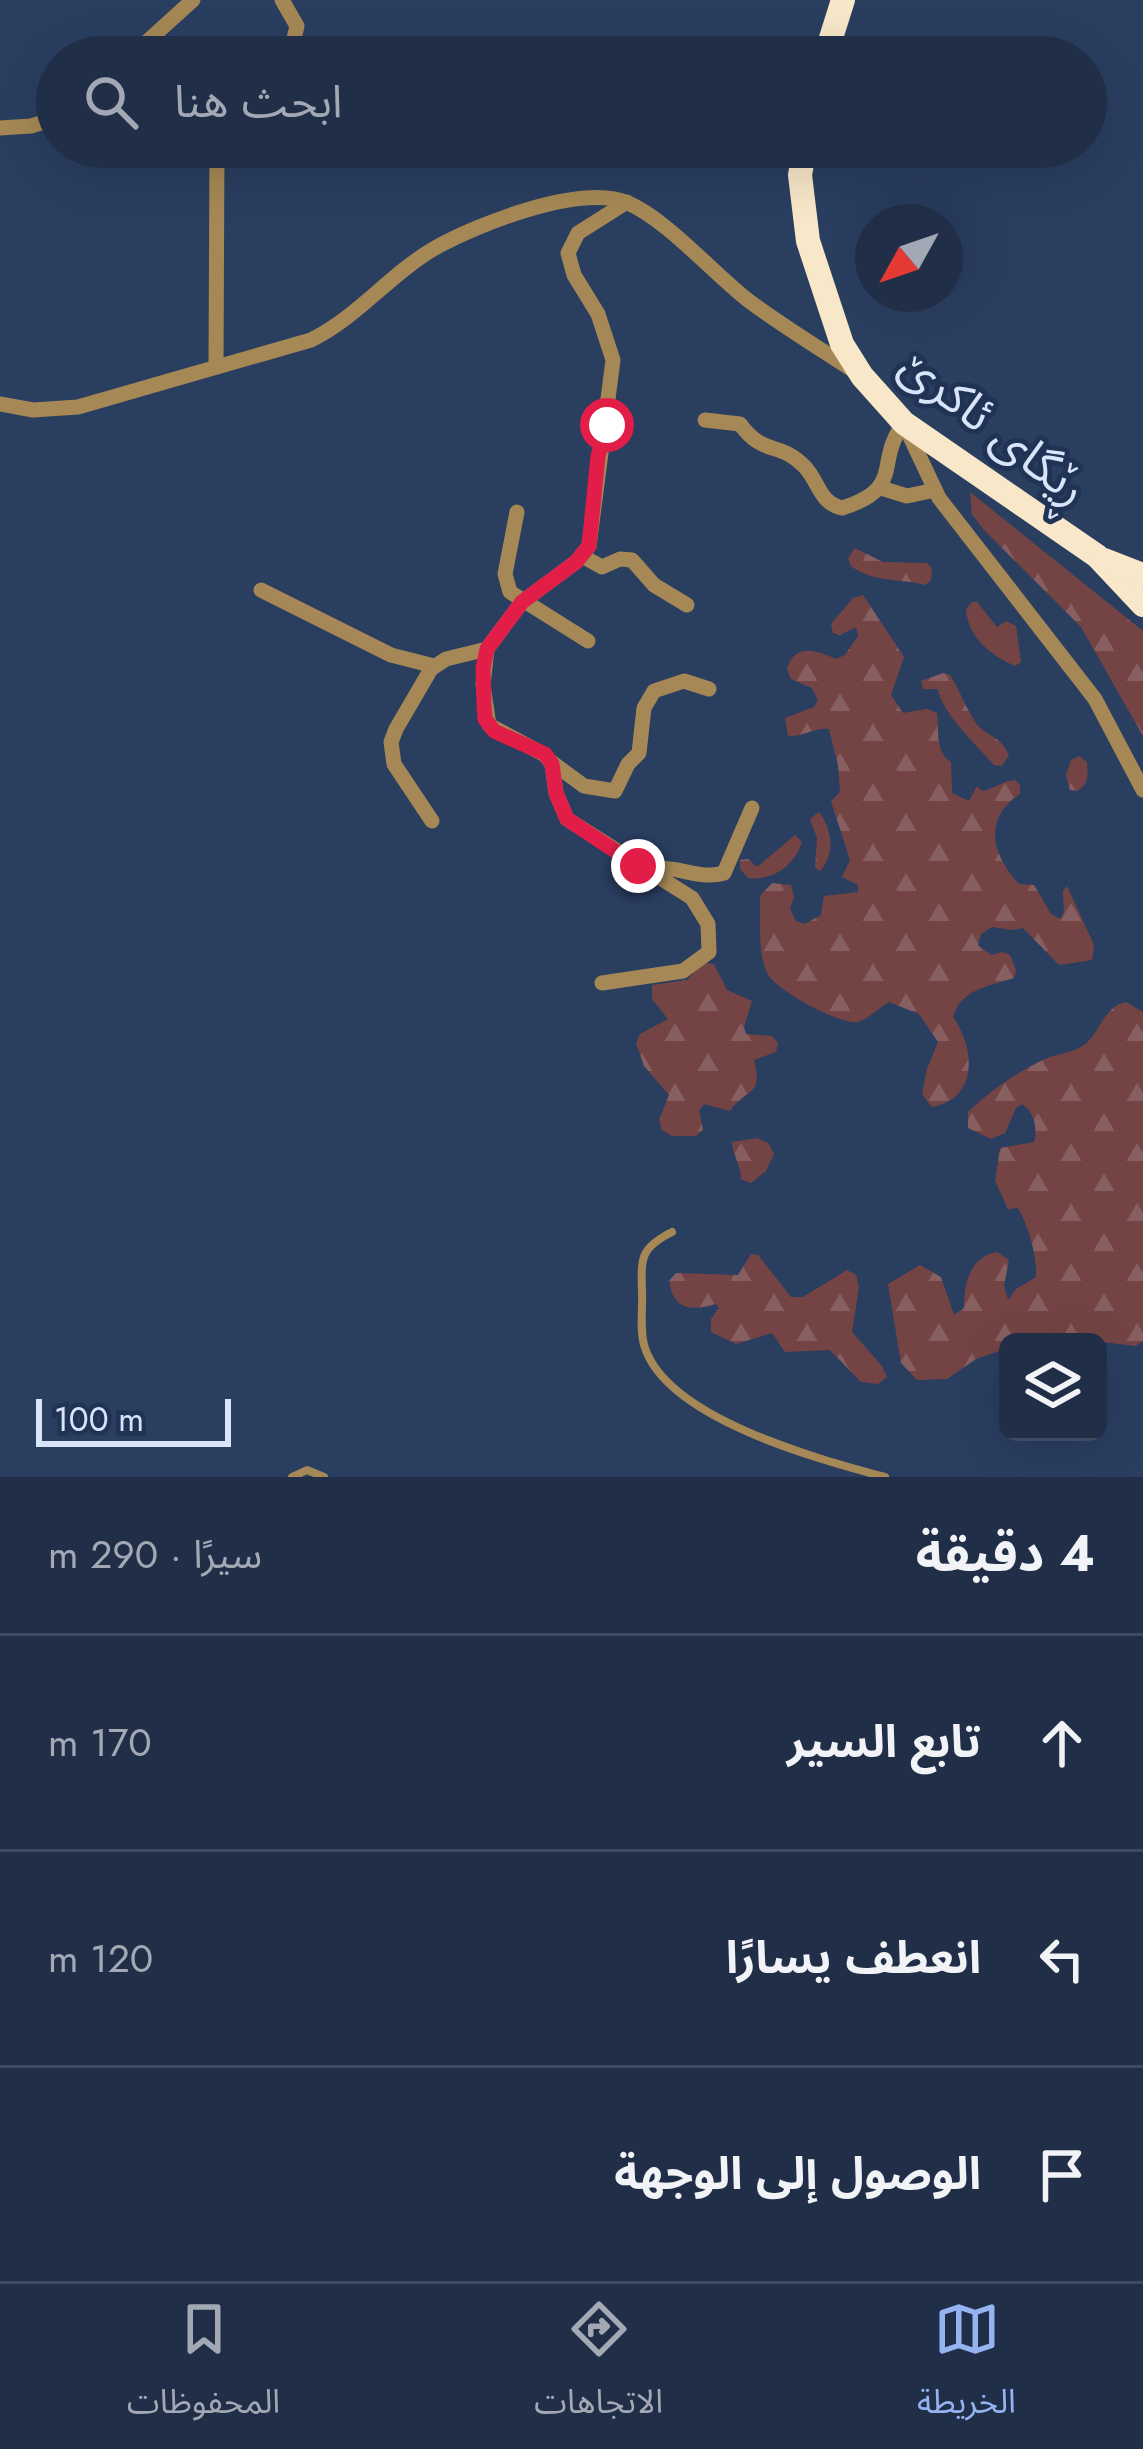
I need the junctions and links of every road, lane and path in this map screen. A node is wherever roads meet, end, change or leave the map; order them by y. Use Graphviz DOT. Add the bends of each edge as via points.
graph roads {
  1 [pos="194,0"];
  2 [pos="281,0"];
  3 [pos="845,4"];
  4 [pos="154,36"];
  5 [pos="295,36"];
  6 [pos="833,36"];
  7 [pos="36,125"];
  8 [pos="0,128"];
  9 [pos="217,168"];
  10 [pos="801,168"];
  11 [pos="627,202"];
  12 [pos="216,367"];
  13 [pos="862,376"];
  14 [pos="0,404"];
  15 [pos="704,420"];
  16 [pos="904,423"];
  17 [pos="881,488"];
  18 [pos="935,490"];
  19 [pos="517,512"];
  20 [pos="582,556"];
  21 [pos="1096,556"];
  22 [pos="1143,575"];
  23 [pos="261,590"];
  24 [pos="522,602"];
  25 [pos="687,605"];
  26 [pos="1143,605"];
  27 [pos="588,640"];
  28 [pos="487,649"];
  29 [pos="434,666"];
  30 [pos="709,689"];
  31 [pos="550,761"];
  32 [pos="1143,790"];
  33 [pos="752,808"];
  34 [pos="432,821"];
  35 [pos="648,870"];
  36 [pos="602,983"];
  37 [pos="672,1232"];
  38 [pos="292,1477"];
  39 [pos="324,1477"];
  40 [pos="885,1477"];
  1 -- 4 [label="street"];
  2 -- 5 [label="street"];
  3 -- 6 [label="highway"];
  7 -- 8 [label="street"];
  9 -- 12 [label="street"];
  10 -- 13 [label="highway, ڕێگای ئاکرێ" via="808,241 842,344"];
  11 -- 12 [label="street" via="558,202 507,217 403,267 311,340"];
  11 -- 13 [label="street" via="749,301"];
  11 -- 20 [label="street" via="578,233 568,253 613,360 593,530"];
  12 -- 14 [label="street" via="78,407"];
  13 -- 16 [label="highway, ڕێگای ئاکرێ"];
  15 -- 17 [label="street" via="740,424 758,445 791,455 835,507"];
  16 -- 17 [label="street"];
  16 -- 18 [label="street"];
  16 -- 21 [label="highway, ڕێگای ئاکرێ"];
  17 -- 18 [label="street" via="907,496"];
  18 -- 32 [label="street" via="1094,699"];
  19 -- 24 [label="street" via="505,574"];
  20 -- 24 [label="street"];
  20 -- 25 [label="street" via="602,567 629,559"];
  21 -- 22 [label="highway"];
  21 -- 26 [label="highway"];
  23 -- 29 [label="street" via="391,655"];
  24 -- 27 [label="street"];
  24 -- 28 [label="street"];
  28 -- 29 [label="street"];
  28 -- 31 [label="street" via="489,725"];
  29 -- 34 [label="street" via="396,729 391,754"];
  30 -- 31 [label="street" via="684,681 654,691 639,753 615,791 584,786"];
  31 -- 35 [label="street" via="567,819"];
  33 -- 35 [label="street" via="724,873"];
  35 -- 36 [label="street" via="701,909 709,952 683,971"];
  37 -- 40 [label="lane" via="650,1243 641,1272 643,1343 654,1369 692,1404 794,1449"];
  38 -- 39 [label="lane" via="307,1470"];
}
